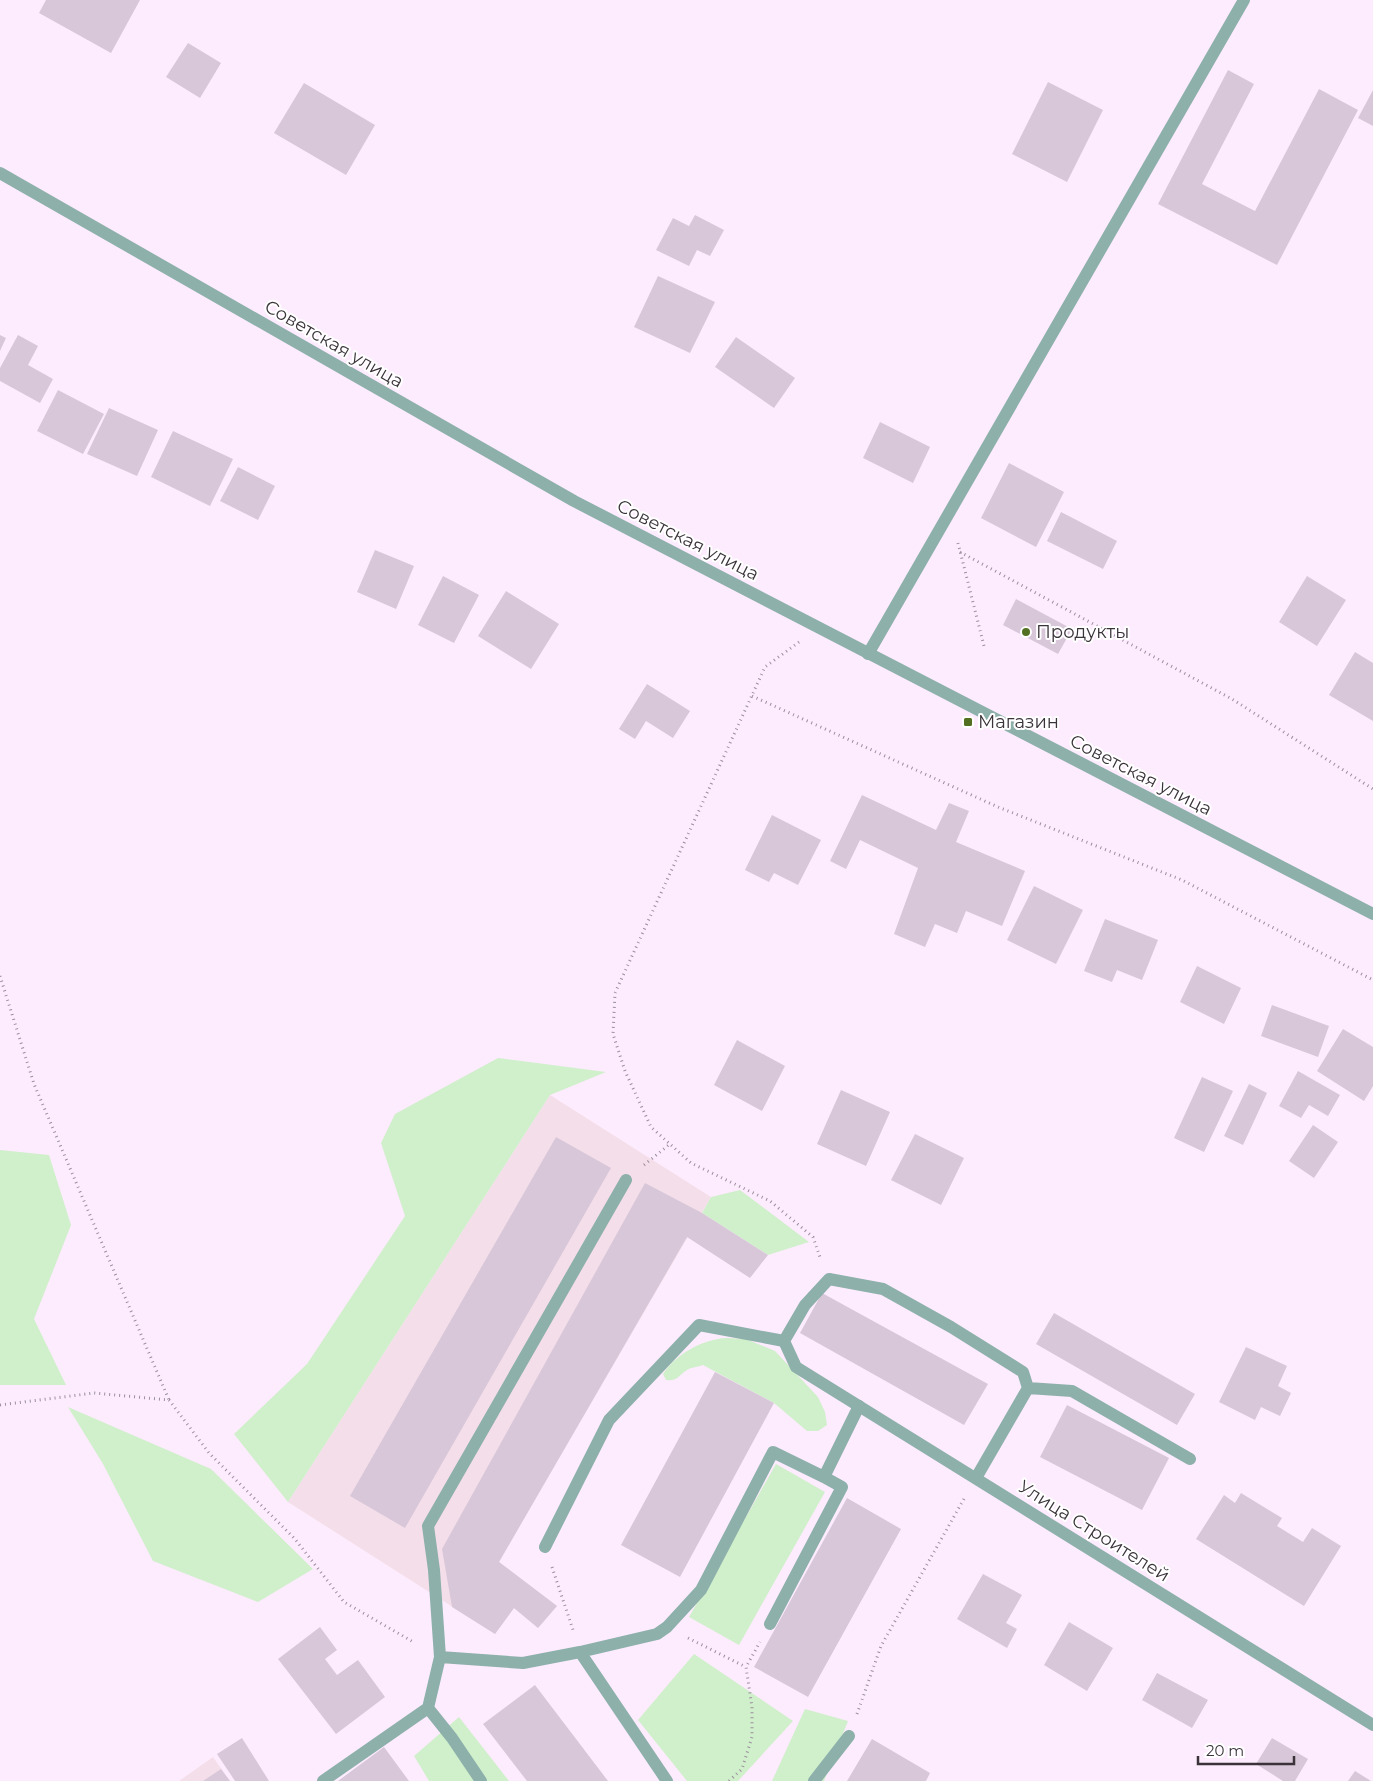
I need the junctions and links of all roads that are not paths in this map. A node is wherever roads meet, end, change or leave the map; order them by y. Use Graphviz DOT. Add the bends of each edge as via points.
graph roads {
  1 [pos="1244,0"];
  2 [pos="0,173"];
  3 [pos="868,654"];
  4 [pos="1373,914"];
  5 [pos="626,1180"];
  6 [pos="784,1341"];
  7 [pos="1028,1388"];
  8 [pos="859,1406"];
  9 [pos="1190,1459"];
  10 [pos="824,1477"];
  11 [pos="976,1478"];
  12 [pos="545,1548"];
  13 [pos="770,1624"];
  14 [pos="580,1652"];
  15 [pos="440,1657"];
  16 [pos="428,1708"];
  17 [pos="1373,1725"];
  18 [pos="849,1736"];
  19 [pos="323,1781"];
  20 [pos="481,1781"];
  21 [pos="666,1781"];
  22 [pos="814,1781"];
  1 -- 3 [label="street"];
  2 -- 3 [label="street, Советская улица" via="574,501"];
  3 -- 4 [label="street, Советская улица"];
  5 -- 15 [label="street" via="428,1526"];
  6 -- 7 [label="street" via="805,1305 829,1279 883,1289 1023,1372"];
  6 -- 8 [label="street, Улица Строителей" via="796,1367"];
  6 -- 12 [label="street" via="699,1325 610,1420"];
  7 -- 9 [label="street" via="1072,1391"];
  7 -- 11 [label="street"];
  8 -- 10 [label="street"];
  8 -- 11 [label="street, Улица Строителей"];
  10 -- 13 [label="street" via="842,1487"];
  10 -- 14 [label="street" via="773,1452 701,1590 668,1627 656,1634"];
  11 -- 17 [label="street, Улица Строителей"];
  14 -- 15 [label="street" via="523,1662"];
  14 -- 21 [label="street"];
  15 -- 16 [label="street"];
  16 -- 19 [label="street"];
  16 -- 20 [label="street"];
  18 -- 22 [label="street"];
}
